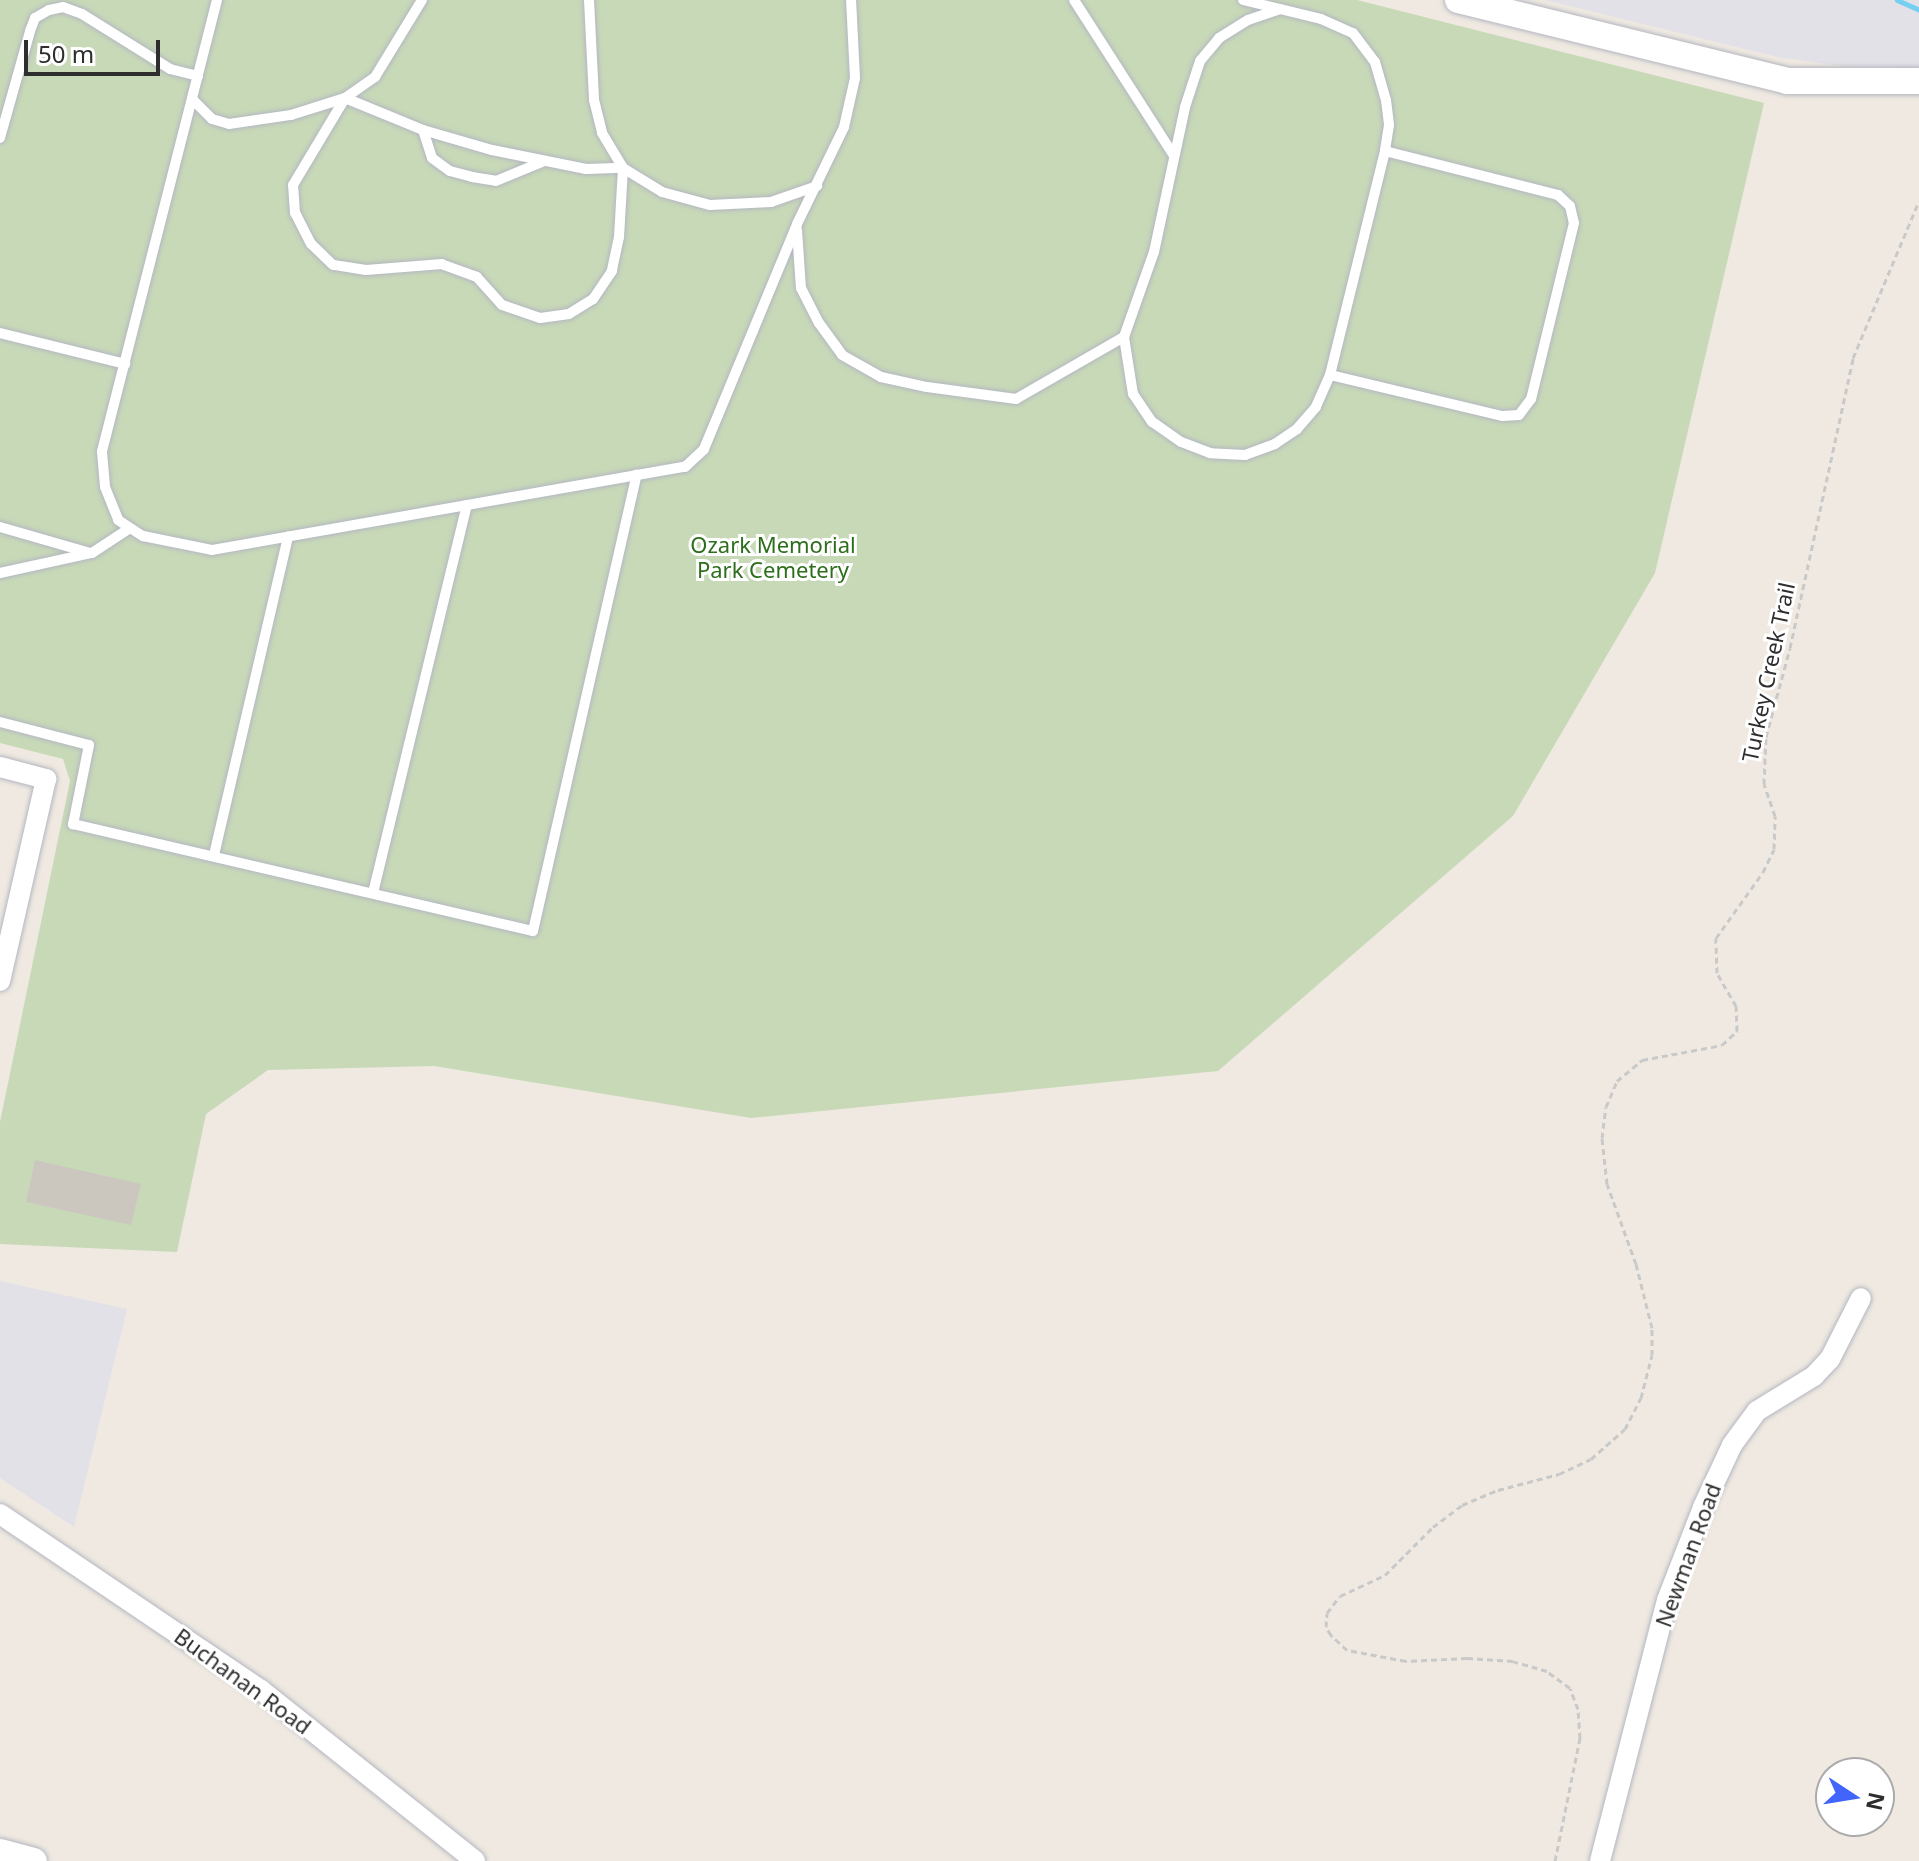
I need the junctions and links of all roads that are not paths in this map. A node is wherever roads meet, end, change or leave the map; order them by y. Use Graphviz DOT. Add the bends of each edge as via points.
graph roads {
  1 [pos="217,0"];
  2 [pos="422,0"];
  3 [pos="589,0"];
  4 [pos="851,0"];
  5 [pos="1074,0"];
  6 [pos="1243,0"];
  7 [pos="1458,0"];
  8 [pos="1280,9"];
  9 [pos="198,76"];
  10 [pos="1919,81"];
  11 [pos="345,98"];
  12 [pos="192,99"];
  13 [pos="423,130"];
  14 [pos="0,138"];
  15 [pos="1385,151"];
  16 [pos="1174,156"];
  17 [pos="542,162"];
  18 [pos="623,168"];
  19 [pos="817,186"];
  20 [pos="797,224"];
  21 [pos="0,333"];
  22 [pos="1124,337"];
  23 [pos="125,364"];
  24 [pos="1330,375"];
  25 [pos="637,475"];
  26 [pos="467,505"];
  27 [pos="0,527"];
  28 [pos="130,528"];
  29 [pos="288,536"];
  30 [pos="92,553"];
  31 [pos="0,573"];
  32 [pos="0,722"];
  33 [pos="0,767"];
  34 [pos="214,855"];
  35 [pos="373,893"];
  36 [pos="0,981"];
  37 [pos="1861,1298"];
  38 [pos="0,1514"];
  39 [pos="0,1852"];
  40 [pos="34,1861"];
  41 [pos="475,1861"];
  42 [pos="1600,1861"];
  1 -- 9 [label="lane"];
  2 -- 11 [label="lane" via="375,77"];
  3 -- 18 [label="lane" via="594,100 602,133"];
  4 -- 19 [label="lane" via="855,78 844,127"];
  5 -- 16 [label="lane"];
  6 -- 8 [label="lane"];
  7 -- 10 [label="street" via="1787,81"];
  8 -- 15 [label="lane" via="1353,33 1375,62 1389,125"];
  8 -- 16 [label="lane" via="1219,38 1200,61"];
  9 -- 12 [label="lane"];
  9 -- 14 [label="lane" via="170,69 82,14 63,7 49,10 35,18 30,31"];
  11 -- 12 [label="lane" via="291,115 229,124 212,119"];
  11 -- 13 [label="lane"];
  11 -- 18 [label="lane" via="293,185 295,213 311,244 333,265 366,270 442,264 477,277 502,305 540,318 569,314 593,299 612,271"];
  12 -- 23 [label="lane"];
  13 -- 17 [label="lane"];
  13 -- 17 [label="lane" via="432,158 450,171 472,177 496,181"];
  15 -- 24 [label="lane"];
  15 -- 24 [label="lane" via="1558,195 1570,206 1574,223 1531,399 1519,415 1502,416"];
  16 -- 22 [label="lane" via="1154,252"];
  17 -- 18 [label="lane"];
  18 -- 19 [label="lane" via="662,192 710,205 771,202"];
  19 -- 20 [label="lane"];
  20 -- 22 [label="lane" via="801,288 819,323 842,355 881,377 1016,399"];
  20 -- 25 [label="lane" via="704,449 685,467"];
  21 -- 23 [label="lane"];
  22 -- 24 [label="lane" via="1133,394 1152,422 1210,453 1245,455 1286,437 1316,407"];
  23 -- 28 [label="lane" via="102,452 105,487 118,520"];
  25 -- 26 [label="lane"];
  25 -- 35 [label="lane" via="533,931"];
  26 -- 29 [label="lane"];
  26 -- 35 [label="lane"];
  27 -- 30 [label="lane"];
  28 -- 29 [label="lane" via="143,536 212,550"];
  28 -- 30 [label="lane"];
  29 -- 34 [label="lane"];
  30 -- 31 [label="lane"];
  32 -- 34 [label="lane" via="89,745 73,824"];
  33 -- 36 [label="street" via="46,779"];
  34 -- 35 [label="lane"];
  37 -- 42 [label="street, Newman Road" via="1830,1359 1814,1376 1757,1411 1732,1445 1703,1507 1667,1600"];
  38 -- 41 [label="street, Buchanan Road" via="261,1690"];
  39 -- 40 [label="street"];
}
